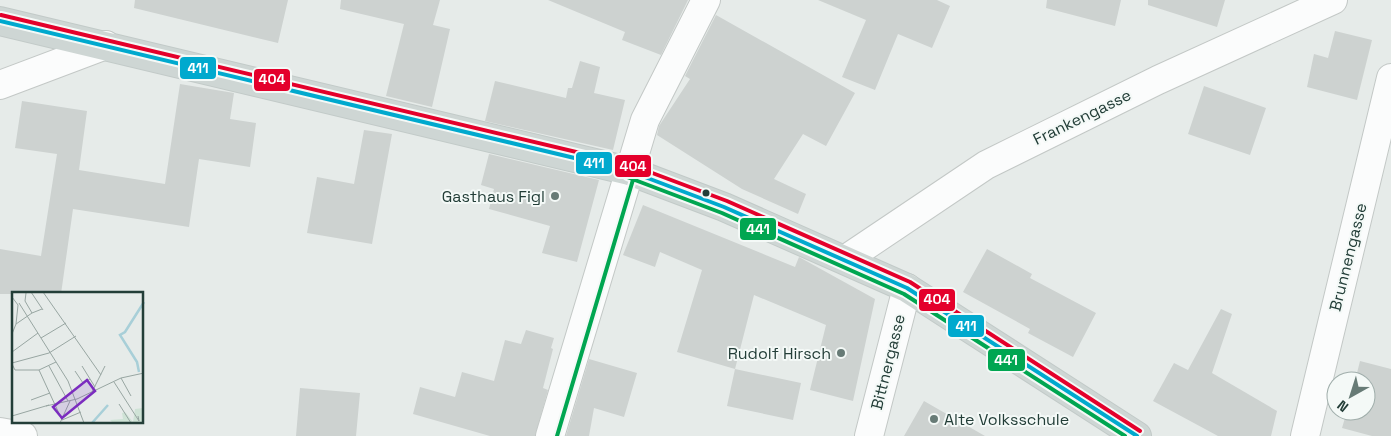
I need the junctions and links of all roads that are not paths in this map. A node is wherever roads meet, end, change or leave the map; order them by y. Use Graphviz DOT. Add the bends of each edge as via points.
graph roads {
  1 [pos="706,0"];
  2 [pos="1333,0"];
  3 [pos="0,21"];
  4 [pos="106,45"];
  5 [pos="1391,78"];
  6 [pos="0,85"];
  7 [pos="629,171"];
  8 [pos="846,260"];
  9 [pos="907,288"];
  10 [pos="0,432"];
  11 [pos="24,436"];
  12 [pos="550,436"];
  13 [pos="869,436"];
  14 [pos="1137,436"];
  15 [pos="1305,436"];
  1 -- 7 [label="street" via="645,120"];
  2 -- 8 [label="street, Frankengasse" via="1158,80 986,165"];
  3 -- 4 [label="main road"];
  4 -- 6 [label="street"];
  4 -- 7 [label="main road"];
  5 -- 15 [label="street, Brunnengasse"];
  7 -- 8 [label="main road" via="724,207"];
  7 -- 12 [label="street"];
  8 -- 9 [label="main road"];
  9 -- 13 [label="street, Bittnergasse"];
  9 -- 14 [label="main road"];
  10 -- 11 [label="street"];
}
